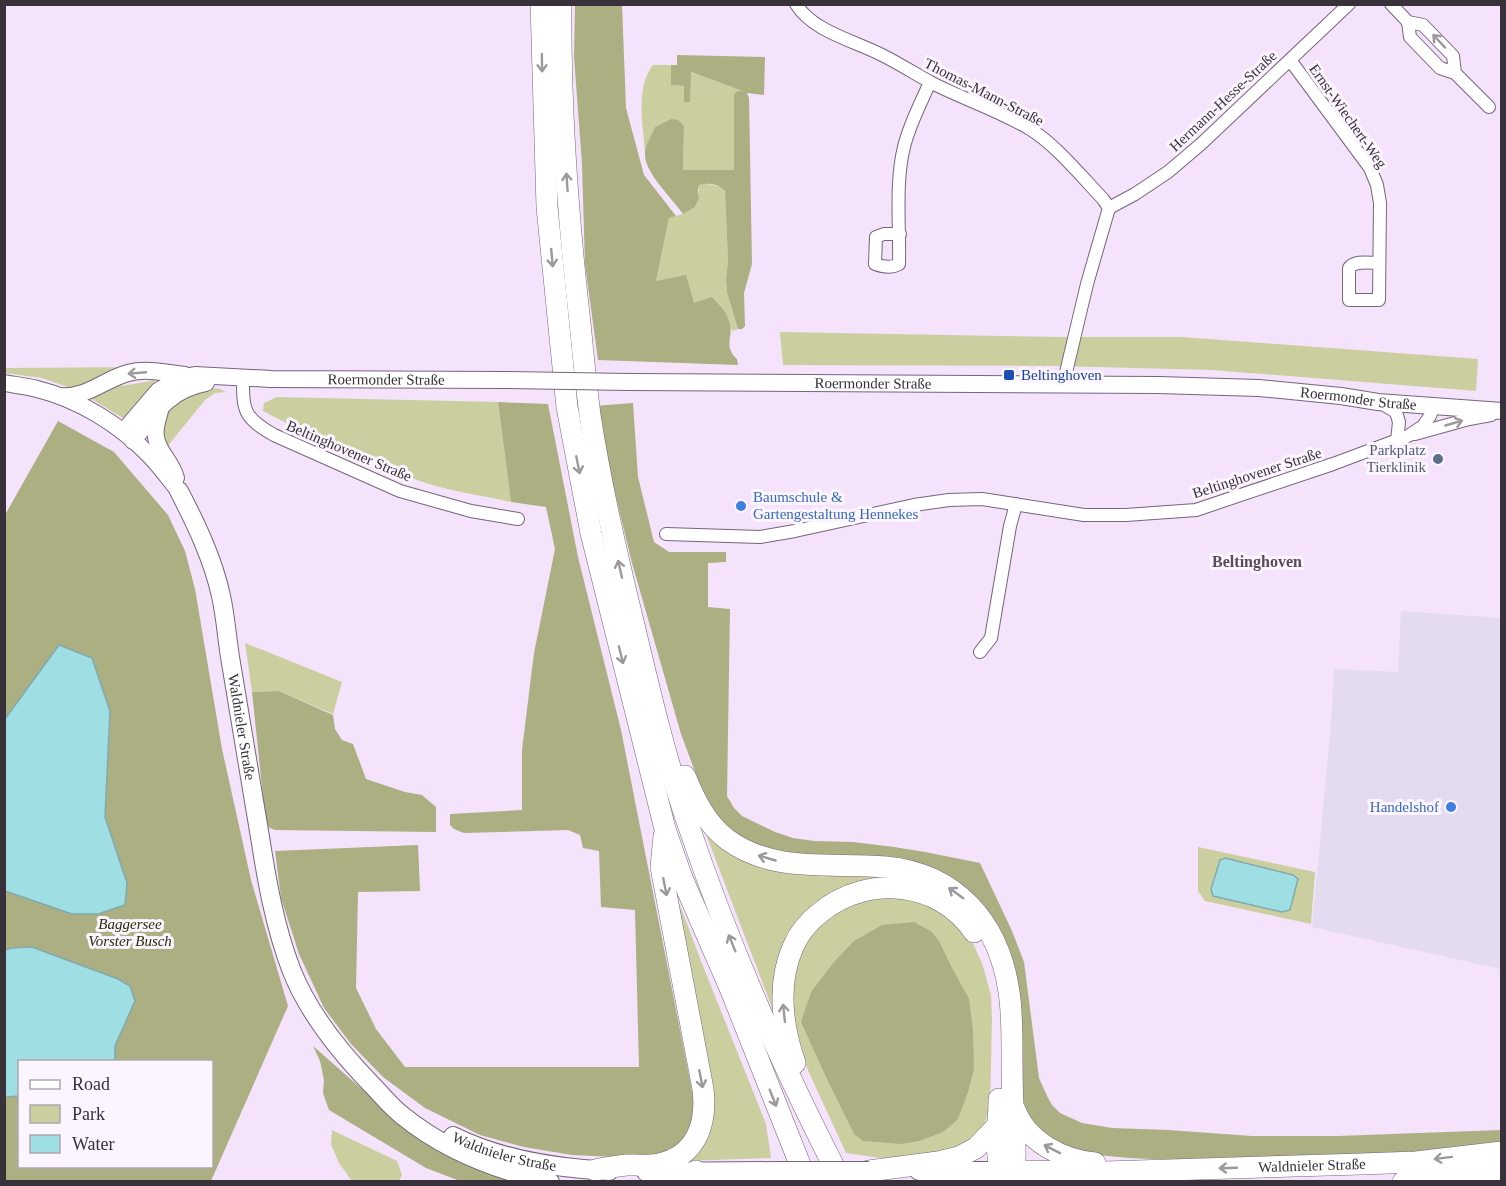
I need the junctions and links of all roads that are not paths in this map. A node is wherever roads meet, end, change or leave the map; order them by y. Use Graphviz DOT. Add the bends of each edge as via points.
graph roads {
  1 [pos="541,4"];
  2 [pos="561,4"];
  3 [pos="795,4"];
  4 [pos="1349,4"];
  5 [pos="1391,4"];
  6 [pos="1408,22"];
  7 [pos="1290,60"];
  8 [pos="1455,73"];
  9 [pos="930,82"];
  10 [pos="1489,107"];
  11 [pos="1108,208"];
  12 [pos="900,234"];
  13 [pos="1378,263"];
  14 [pos="195,375"];
  15 [pos="243,377"];
  16 [pos="4,383"];
  17 [pos="1063,385"];
  18 [pos="57,396"];
  19 [pos="1378,402"];
  20 [pos="161,406"];
  21 [pos="1433,407"];
  22 [pos="1502,412"];
  23 [pos="128,437"];
  24 [pos="1402,439"];
  25 [pos="179,491"];
  26 [pos="1016,504"];
  27 [pos="518,519"];
  28 [pos="666,534"];
  29 [pos="980,652"];
  30 [pos="648,687"];
  31 [pos="665,829"];
  32 [pos="381,1095"];
  33 [pos="1012,1103"];
  34 [pos="999,1125"];
  35 [pos="785,1129"];
  36 [pos="825,1149"];
  37 [pos="1502,1152"];
  38 [pos="595,1170"];
  39 [pos="869,1171"];
  40 [pos="1149,1171"];
  41 [pos="1502,1171"];
  42 [pos="687,1176"];
  43 [pos="1007,1177"];
  44 [pos="828,1178"];
  45 [pos="550,1182"];
  46 [pos="807,1182"];
  47 [pos="1403,1182"];
  1 -- 31 [label="highway, one-way" via="547,207 567,407 591,532"];
  30 -- 2 [label="highway, one-way" via="590,414 570,228"];
  3 -- 9 [label="street, Thomas-Mann-Straße" via="808,19"];
  4 -- 7 [label="street, Hermann-Hesse-Straße"];
  5 -- 6 [label="street"];
  6 -- 8 [label="street" via="1410,37 1440,68"];
  8 -- 6 [label="street, one-way" via="1453,56 1423,25"];
  7 -- 11 [label="street, Hermann-Hesse-Straße" via="1168,172"];
  7 -- 13 [label="street, Ernst-Wiechert-Weg" via="1370,168 1377,184"];
  8 -- 10 [label="street"];
  9 -- 11 [label="street, Thomas-Mann-Straße" via="1001,114 1047,142"];
  9 -- 12 [label="street" via="904,147 899,178"];
  11 -- 17 [label="street"];
  14 -- 15 [label="main road, Roermonder Straße"];
  14 -- 18 [label="main road, one-way" via="130,372 77,396"];
  14 -- 23 [label="main road, Roermonder Straße" via="180,378 158,391"];
  15 -- 17 [label="main road, Roermonder Straße, bridge"];
  15 -- 20 [label="main road, Roermonder Straße" via="186,388"];
  15 -- 27 [label="street, Beltinghovener Straße" via="244,408 257,425 274,435 400,491 471,511"];
  16 -- 18 [label="main road, Waldnieler Straße" via="37,388"];
  17 -- 19 [label="main road, Roermonder Straße" via="1259,388"];
  18 -- 23 [label="main road, Waldnieler Straße" via="91,412"];
  19 -- 21 [label="main road, Roermonder Straße"];
  19 -- 24 [label="street" via="1396,412"];
  20 -- 23 [label="main road, Roermonder Straße"];
  20 -- 25 [label="main road" via="156,439 173,468"];
  21 -- 22 [label="main road, Roermonder Straße"];
  21 -- 24 [label="street, Beltinghovener Straße" via="1423,426"];
  24 -- 22 [label="street, Beltinghovener Straße, one-way"];
  23 -- 25 [label="main road, Waldnieler Straße"];
  24 -- 26 [label="street, Beltinghovener Straße" via="1196,510 1084,514"];
  25 -- 32 [label="main road, Waldnieler Straße" via="198,527 221,595 272,906 291,970 328,1035"];
  26 -- 28 [label="street, Beltinghovener Straße" via="949,500 760,537"];
  26 -- 29 [label="street" via="991,638"];
  33 -- 30 [label="highway, one-way" via="1009,990 995,942 979,916 964,899 932,878 910,871 790,864 759,856 726,839 696,800"];
  36 -- 30 [label="highway, one-way" via="758,1008 723,918 689,826"];
  31 -- 35 [label="highway, one-way"];
  31 -- 38 [label="highway, one-way" via="662,867 703,1089 703,1124 689,1147 667,1161"];
  32 -- 38 [label="main road, Waldnieler Straße" via="468,1143 545,1165"];
  32 -- 45 [label="main road, Waldnieler Straße" via="425,1133 463,1154"];
  40 -- 33 [label="highway, one-way" via="1080,1161 1058,1153 1029,1133"];
  33 -- 43 [label="highway"];
  36 -- 34 [label="highway, one-way" via="792,1056 784,1017 785,969 799,935 815,916 844,897 870,889 901,888 933,898 958,913 980,940 993,973 999,1007"];
  34 -- 39 [label="highway" via="976,1148 959,1157"];
  34 -- 43 [label="highway" via="998,1155"];
  35 -- 44 [label="highway"];
  35 -- 46 [label="highway"];
  36 -- 44 [label="highway"];
  37 -- 40 [label="highway, Waldnieler Straße, one-way" via="1416,1162"];
  38 -- 42 [label="main road, Waldnieler Straße"];
  39 -- 43 [label="main road, Waldnieler Straße"];
  39 -- 44 [label="main road, Waldnieler Straße, bridge"];
  40 -- 43 [label="highway, Waldnieler Straße"];
  41 -- 47 [label="highway"];
  42 -- 44 [label="main road, Waldnieler Straße, bridge" via="779,1171"];
}
